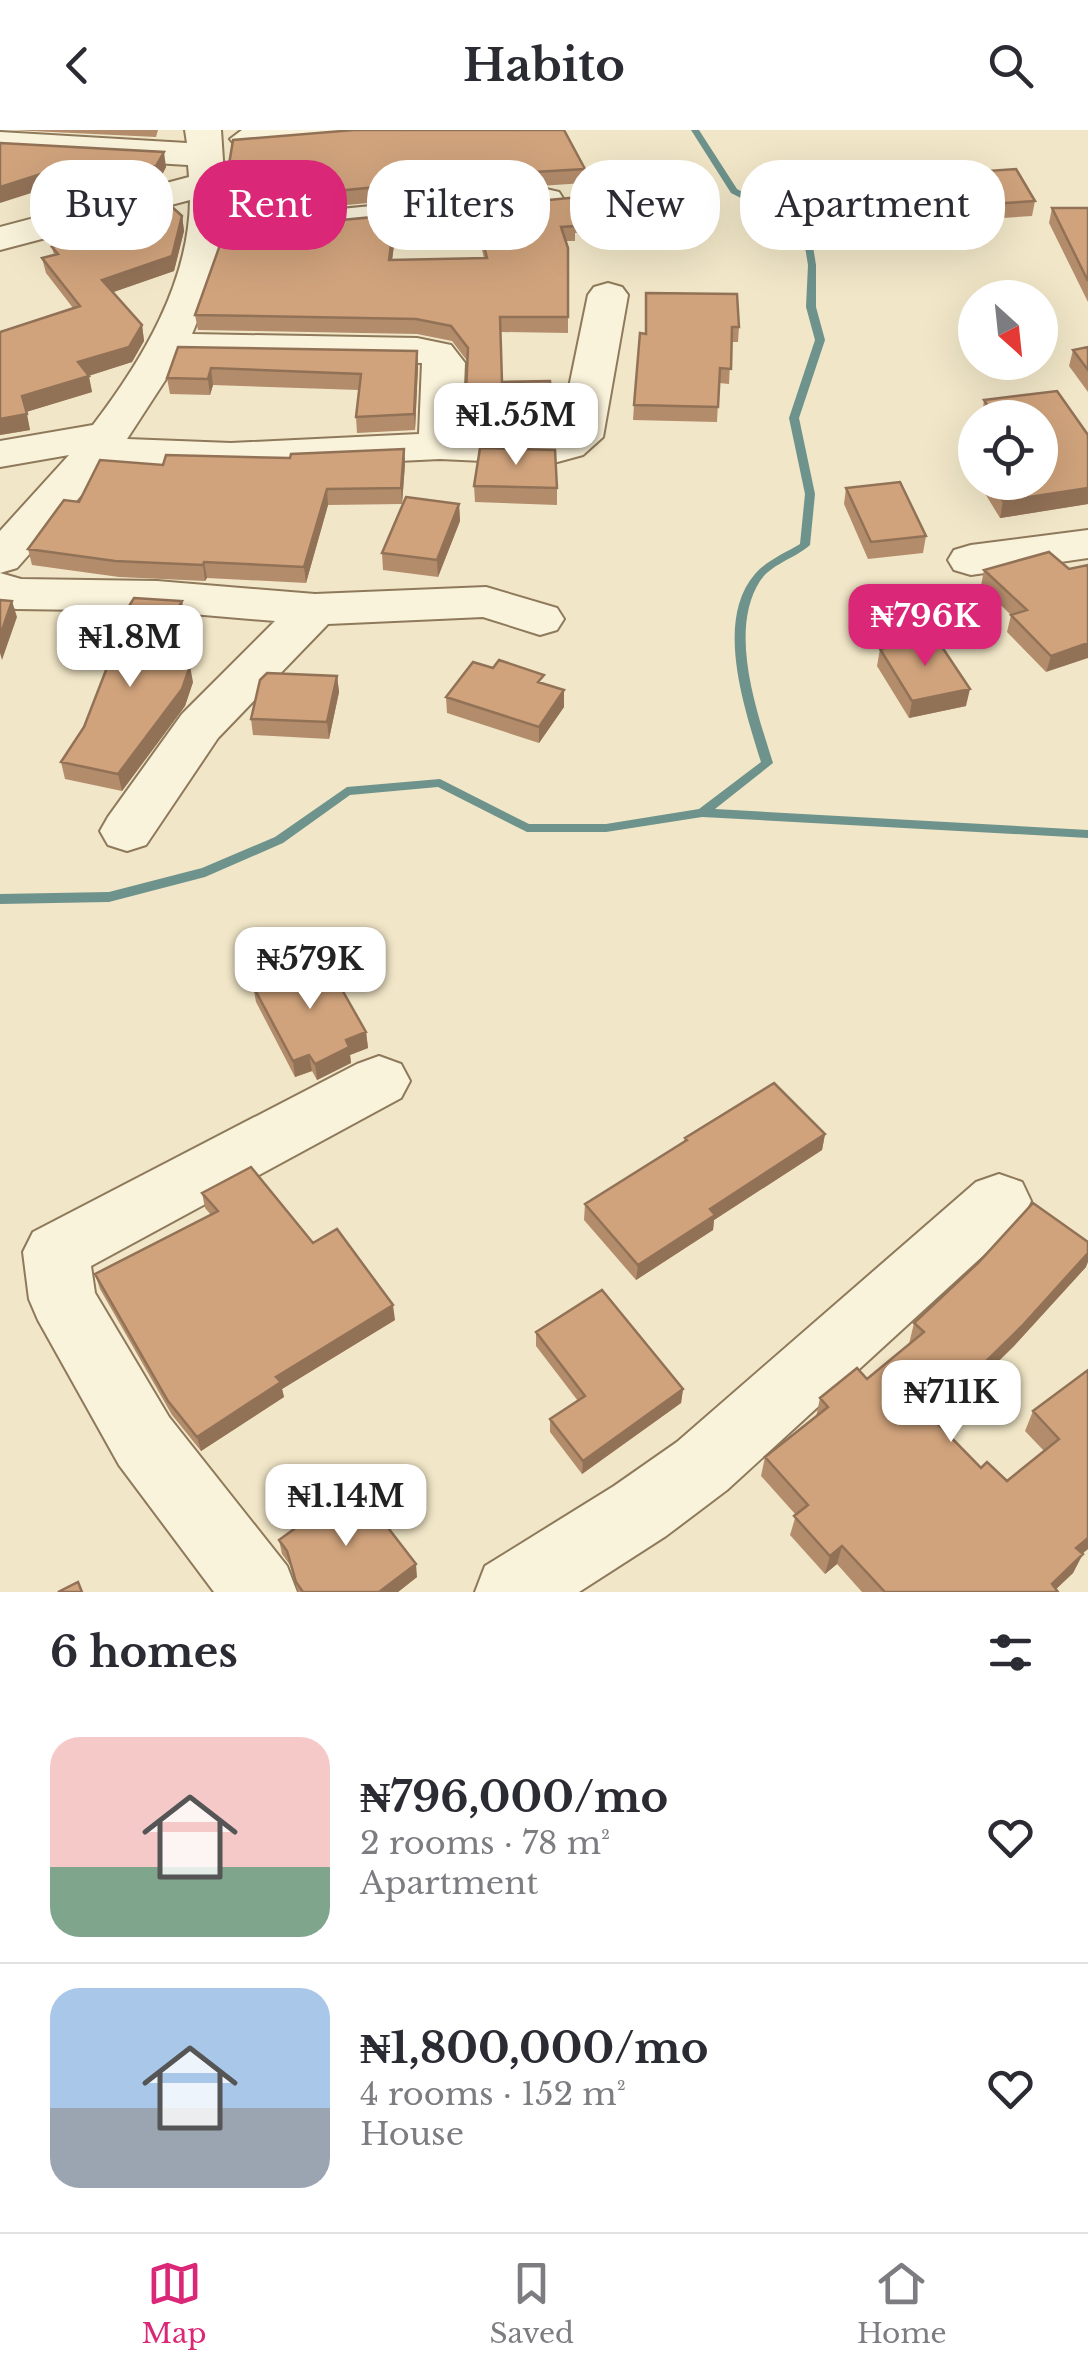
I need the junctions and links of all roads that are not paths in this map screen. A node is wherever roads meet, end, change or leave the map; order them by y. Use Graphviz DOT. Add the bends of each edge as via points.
graph roads {
  1 [pos="355,130"];
  2 [pos="0,143"];
  3 [pos="205,153"];
  4 [pos="570,198"];
  5 [pos="347,219"];
  6 [pos="0,239"];
  7 [pos="202,250"];
  8 [pos="608,295"];
  9 [pos="166,346"];
  10 [pos="100,444"];
  11 [pos="440,446"];
  12 [pos="0,454"];
  13 [pos="1088,544"];
  14 [pos="0,558"];
  15 [pos="972,560"];
  16 [pos="0,588"];
  17 [pos="315,609"];
  18 [pos="540,619"];
  19 [pos="126,832"];
  20 [pos="378,1081"];
  21 [pos="999,1202"];
  22 [pos="260,1592"];
  23 [pos="512,1592"];
  1 -- 3 [label="street"];
  2 -- 3 [label="street"];
  3 -- 6 [label="street"];
  4 -- 5 [label="street"];
  7 -- 9 [label="street"];
  8 -- 11 [label="street" via="581,437 550,451"];
  9 -- 10 [label="street"];
  9 -- 11 [label="street" via="436,354 444,363"];
  10 -- 11 [label="street" via="231,456"];
  10 -- 12 [label="street"];
  10 -- 14 [label="street" via="49,510"];
  13 -- 15 [label="street"];
  16 -- 17 [label="street"];
  17 -- 18 [label="street" via="486,602"];
  17 -- 19 [label="street" via="200,726"];
  20 -- 22 [label="street" via="56,1252 62,1298 144,1440"];
  21 -- 23 [label="street" via="702,1466"];
}
